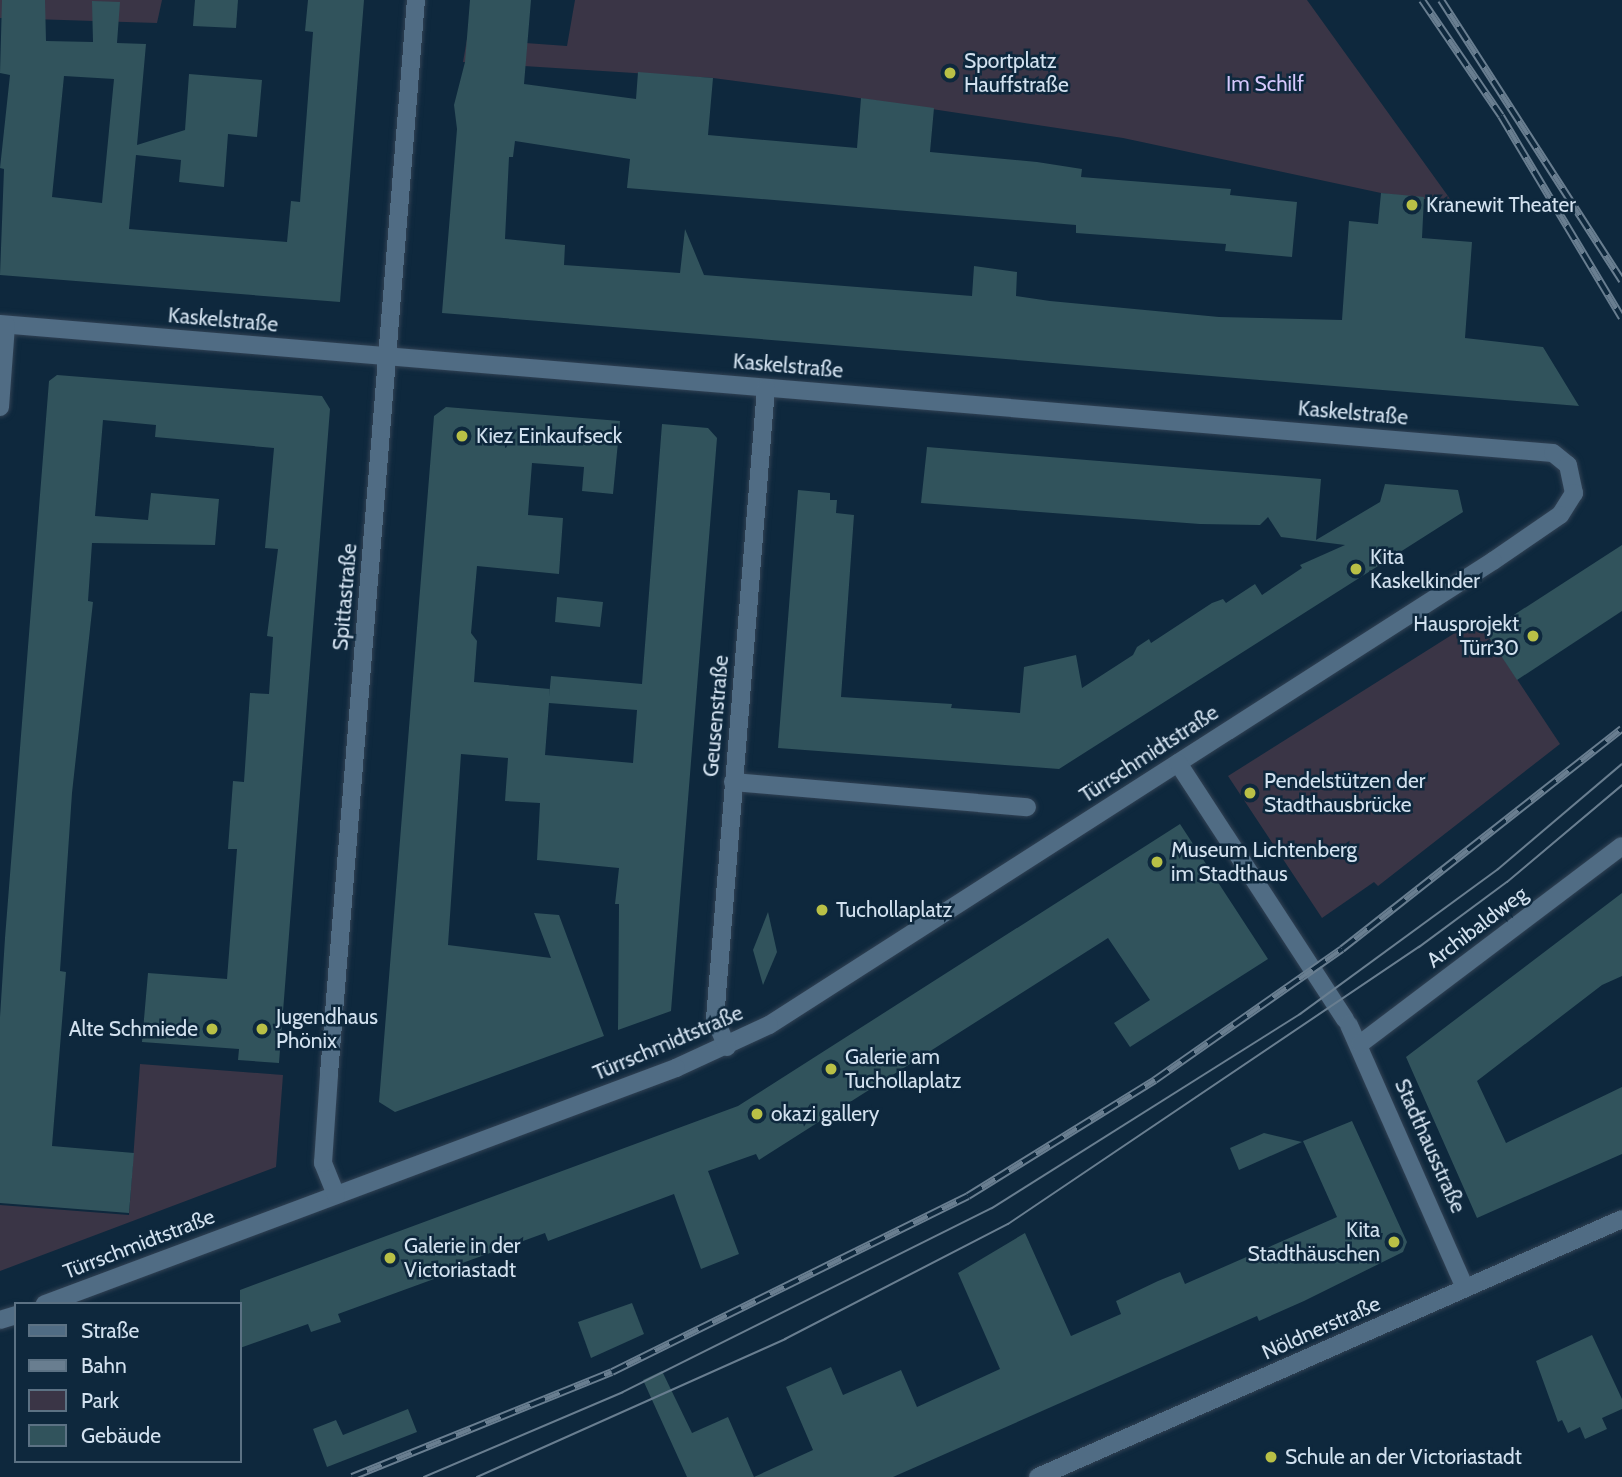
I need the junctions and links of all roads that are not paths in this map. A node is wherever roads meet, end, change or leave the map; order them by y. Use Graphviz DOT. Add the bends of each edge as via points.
graph roads {
  1 [pos="416,0"];
  2 [pos="3,325"];
  3 [pos="387,356"];
  4 [pos="766,387"];
  5 [pos="0,407"];
  6 [pos="1568,465"];
  7 [pos="1178,764"];
  8 [pos="733,782"];
  9 [pos="1027,807"];
  10 [pos="1622,846"];
  11 [pos="1360,1044"];
  12 [pos="727,1047"];
  13 [pos="336,1195"];
  14 [pos="1622,1219"];
  15 [pos="1465,1287"];
  16 [pos="50,1302"];
  17 [pos="1038,1477"];
  1 -- 3 [label="street, Spittastraße"];
  2 -- 3 [label="street, Kaskelstraße"];
  2 -- 5 [label="street"];
  3 -- 4 [label="street, Kaskelstraße"];
  3 -- 13 [label="street, Spittastraße" via="323,1163"];
  4 -- 6 [label="street, Kaskelstraße" via="1553,453"];
  4 -- 8 [label="street, Geusenstraße"];
  6 -- 7 [label="street, Türrschmidtstraße" via="1574,493 1560,515"];
  7 -- 11 [label="street, Stadthausstraße"];
  7 -- 12 [label="street, Türrschmidtstraße" via="769,1025"];
  8 -- 9 [label="street"];
  8 -- 12 [label="street, Geusenstraße" via="715,1019"];
  10 -- 11 [label="street, Archibaldweg"];
  11 -- 15 [label="street, Stadthausstraße"];
  12 -- 13 [label="street, Türrschmidtstraße"];
  13 -- 16 [label="street, Türrschmidtstraße"];
  14 -- 15 [label="street, Nöldnerstraße"];
  15 -- 17 [label="street, Nöldnerstraße"];
}
